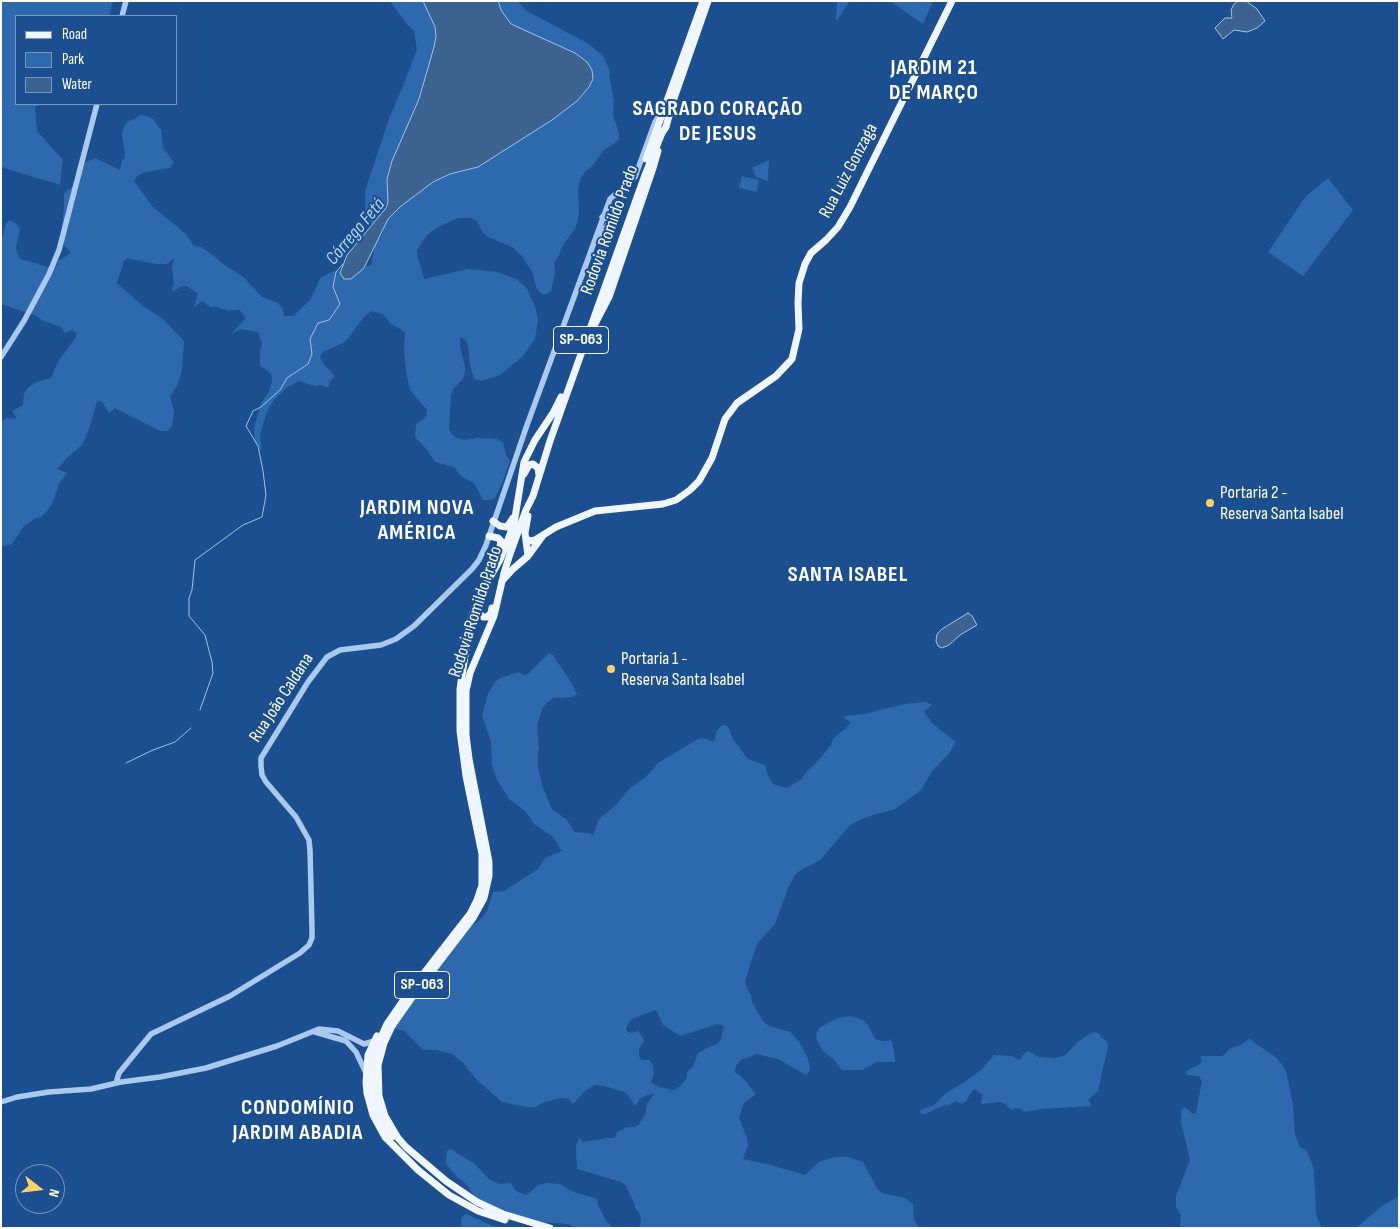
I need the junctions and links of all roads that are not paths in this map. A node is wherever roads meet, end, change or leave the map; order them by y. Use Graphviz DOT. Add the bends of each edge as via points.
graph roads {
  1 [pos="126,1"];
  2 [pos="703,1"];
  3 [pos="708,1"];
  4 [pos="952,1"];
  5 [pos="122,15"];
  6 [pos="667,102"];
  7 [pos="97,105"];
  8 [pos="602,217"];
  9 [pos="591,248"];
  10 [pos="1,357"];
  11 [pos="534,499"];
  12 [pos="518,508"];
  13 [pos="494,521"];
  14 [pos="544,534"];
  15 [pos="489,536"];
  16 [pos="526,539"];
  17 [pos="528,556"];
  18 [pos="503,580"];
  19 [pos="482,592"];
  20 [pos="439,954"];
  21 [pos="313,1032"];
  22 [pos="374,1041"];
  23 [pos="366,1073"];
  24 [pos="118,1082"];
  25 [pos="1,1102"];
  26 [pos="505,1220"];
  27 [pos="534,1228"];
  28 [pos="550,1228"];
  1 -- 5 [label="street"];
  2 -- 6 [label="main road, Rodovia Romildo Prado / SP-063"];
  3 -- 11 [label="main road, Rodovia Romildo Prado / SP-063" via="666,127 645,175 556,426"];
  4 -- 14 [label="main road, Rua Luiz Gonzaga" via="850,207 838,227 811,252 805,264 799,283 799,329 792,359 776,376 737,403 725,419 712,458 699,481 676,500 595,511"];
  6 -- 8 [label="street, Rua João Caldana" via="655,122 635,177 610,199"];
  6 -- 12 [label="main road, Rodovia Romildo Prado / SP-063" via="562,395 524,462"];
  7 -- 10 [label="street" via="59,250 24,321"];
  8 -- 9 [label="street, Rua João Caldana"];
  8 -- 9 [label="street" via="610,219 610,222"];
  9 -- 13 [label="street, Rua João Caldana"];
  11 -- 12 [label="main road" via="539,473 537,465 531,464 523,476"];
  11 -- 16 [label="main road" via="526,525"];
  11 -- 18 [label="main road, Rodovia Romildo Prado / SP-063" via="526,510"];
  12 -- 13 [label="main road" via="507,527"];
  12 -- 19 [label="main road, Rodovia Romildo Prado / SP-063" via="505,550"];
  13 -- 15 [label="street, Rua João Caldana"];
  14 -- 16 [label="main road, Rua Luiz Gonzaga" via="533,541"];
  14 -- 17 [label="main road, Rua Luiz Gonzaga"];
  15 -- 19 [label="main road" via="498,538 501,543 497,561"];
  15 -- 24 [label="street, Rua João Caldana" via="472,569 414,626 381,645 340,650 328,657 316,670 262,758 260,766 266,782 296,817 309,840 312,929 309,946 230,996 151,1034 116,1077"];
  16 -- 17 [label="main road"];
  17 -- 18 [label="main road, Rua Luiz Gonzaga"];
  18 -- 19 [label="main road" via="491,613 483,617 477,612"];
  18 -- 28 [label="main road, Rodovia Romildo Prado / SP-063" via="494,616 470,673 465,704 469,759 489,862 487,890 473,918 392,1026 380,1056 377,1084 381,1106 391,1128 435,1173 492,1210"];
  19 -- 20 [label="main road, Rodovia Romildo Prado / SP-063" via="470,622 459,702 463,754 482,854 482,886 470,914"];
  20 -- 22 [label="main road, Rodovia Romildo Prado / SP-063" via="404,995"];
  20 -- 26 [label="main road, Rodovia Romildo Prado / SP-063" via="407,994 381,1035 372,1068 374,1099 380,1118 391,1135 422,1167 460,1196"];
  21 -- 22 [label="street" via="330,1029 364,1044"];
  21 -- 23 [label="street" via="346,1041 356,1052"];
  21 -- 24 [label="street" via="206,1068"];
  22 -- 23 [label="main road, Rodovia Romildo Prado / SP-063"];
  23 -- 26 [label="main road, Rodovia Romildo Prado / SP-063" via="373,1115 392,1146 461,1203"];
  24 -- 25 [label="street"];
  26 -- 27 [label="main road, Rodovia Romildo Prado / SP-063"];
}
